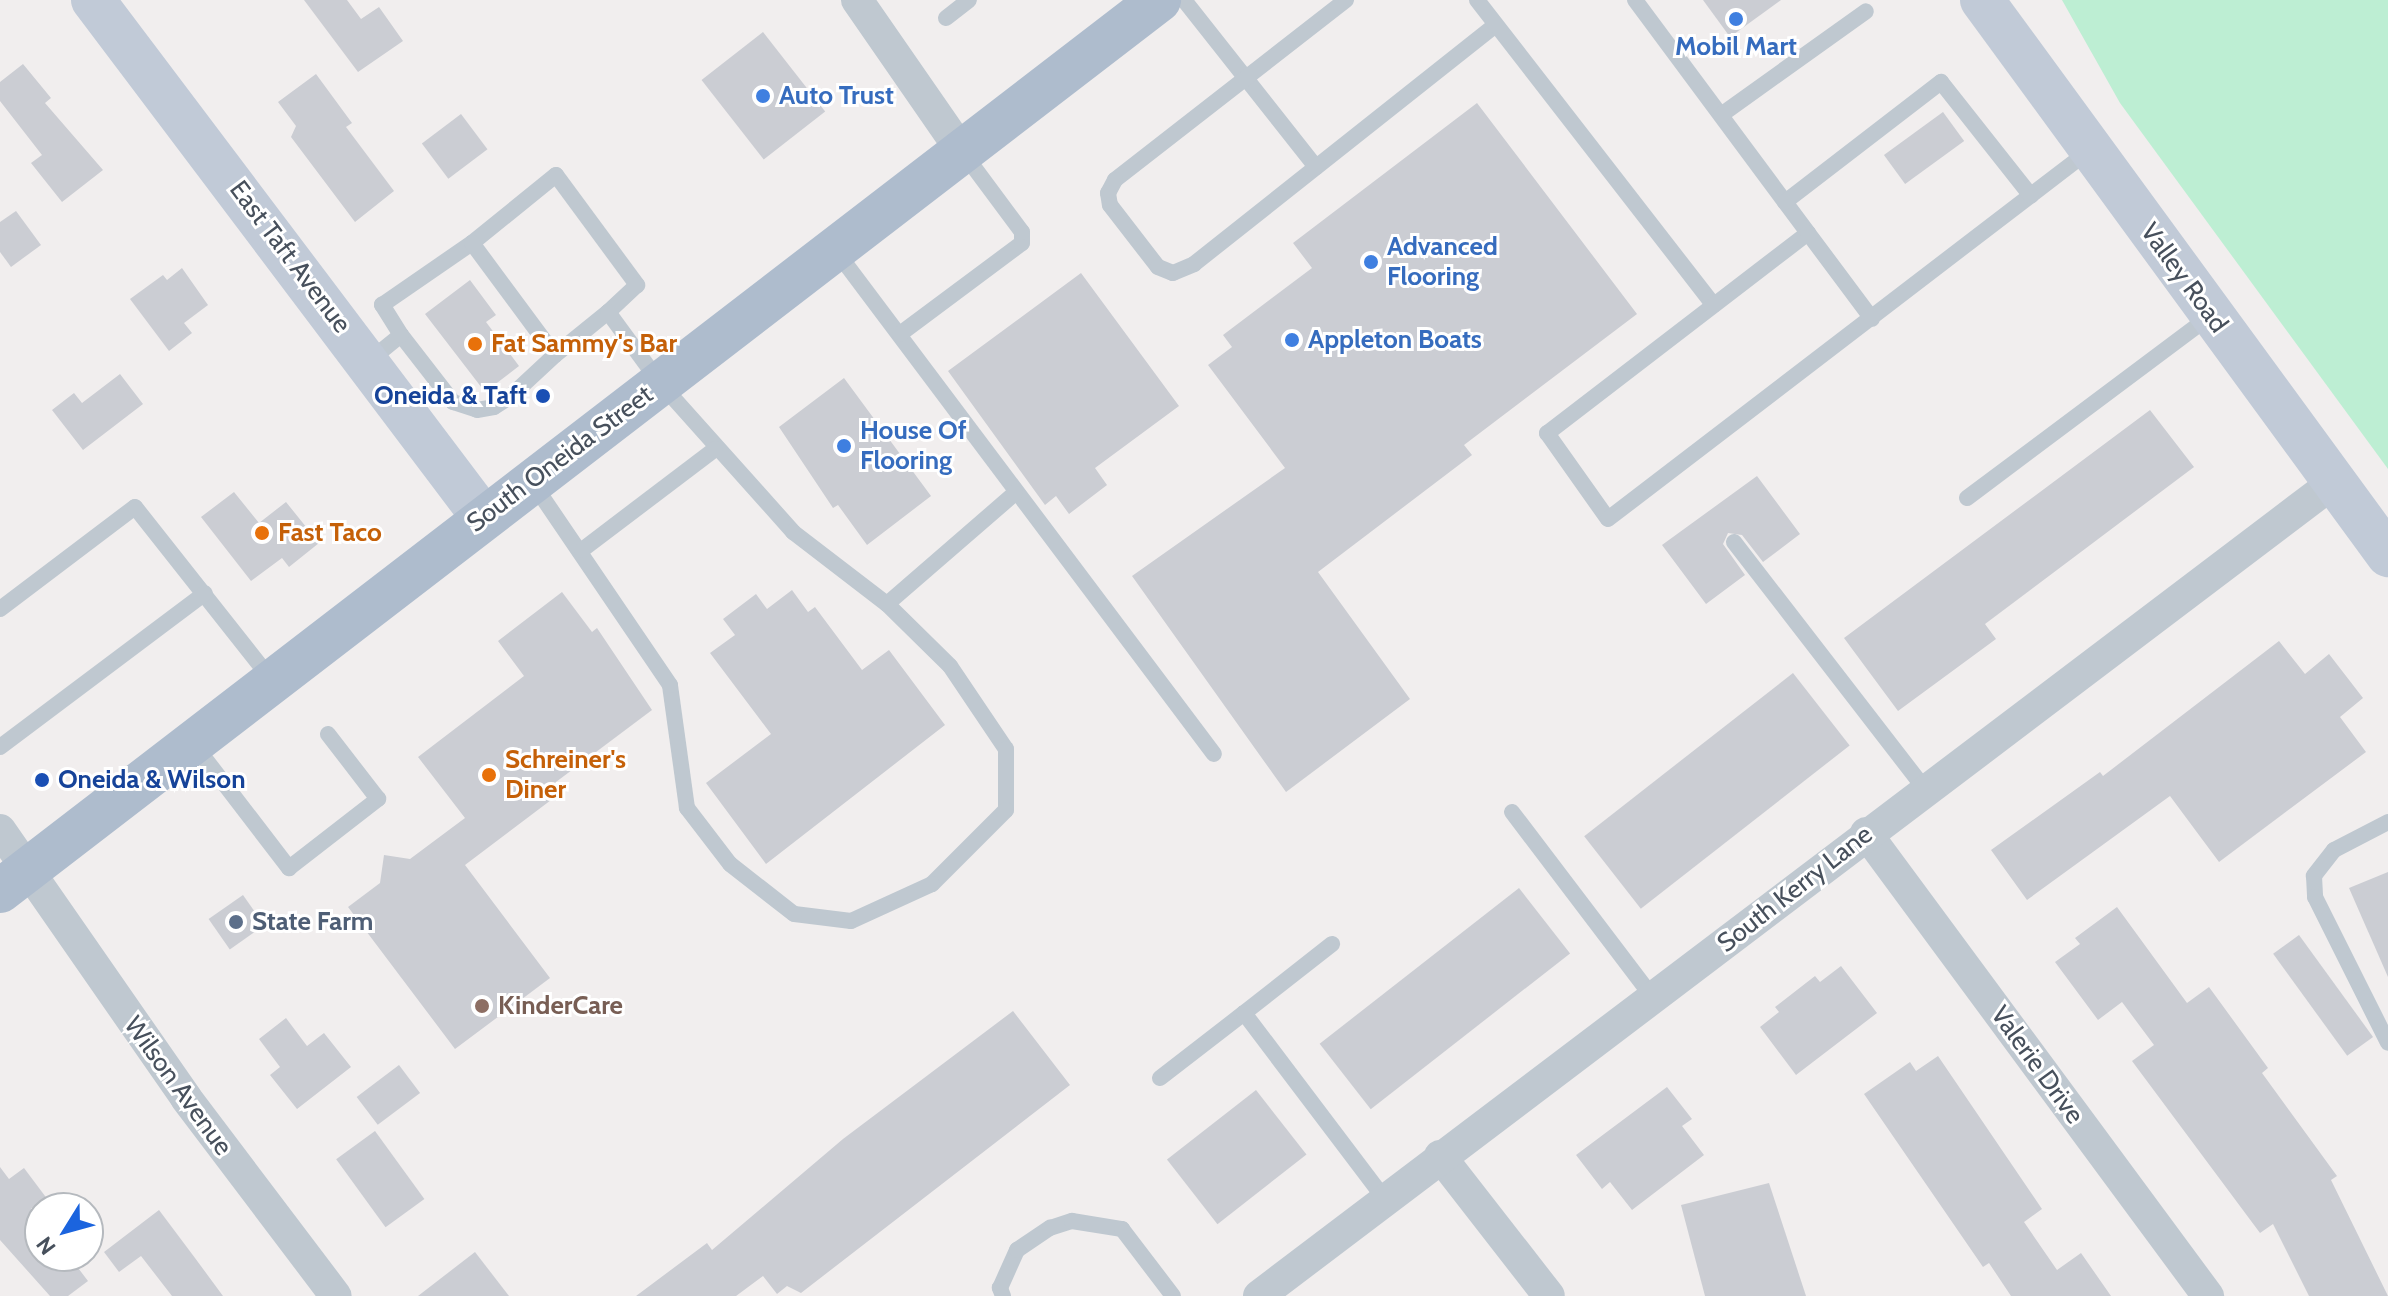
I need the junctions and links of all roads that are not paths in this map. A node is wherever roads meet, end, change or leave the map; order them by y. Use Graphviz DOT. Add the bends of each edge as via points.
graph roads {
  1 [pos="93,0"];
  2 [pos="857,0"];
  3 [pos="969,0"];
  4 [pos="1159,0"];
  5 [pos="1184,0"];
  6 [pos="1346,0"];
  7 [pos="1477,0"];
  8 [pos="1635,0"];
  9 [pos="1982,0"];
  10 [pos="1866,11"];
  11 [pos="946,18"];
  12 [pos="1496,25"];
  13 [pos="1245,77"];
  14 [pos="1721,115"];
  15 [pos="2091,149"];
  16 [pos="963,153"];
  17 [pos="1316,167"];
  18 [pos="2031,196"];
  19 [pos="1785,202"];
  20 [pos="1808,233"];
  21 [pos="472,243"];
  22 [pos="835,250"];
  23 [pos="1714,305"];
  24 [pos="608,312"];
  25 [pos="2211,315"];
  26 [pos="1872,319"];
  27 [pos="900,334"];
  28 [pos="385,348"];
  29 [pos="555,355"];
  30 [pos="660,383"];
  31 [pos="715,449"];
  32 [pos="531,481"];
  33 [pos="2333,483"];
  34 [pos="1015,493"];
  35 [pos="1967,498"];
  36 [pos="483,517"];
  37 [pos="1734,542"];
  38 [pos="582,550"];
  39 [pos="2388,555"];
  40 [pos="205,593"];
  41 [pos="887,604"];
  42 [pos="0,609"];
  43 [pos="272,680"];
  44 [pos="328,734"];
  45 [pos="192,742"];
  46 [pos="0,747"];
  47 [pos="1214,754"];
  48 [pos="1925,789"];
  49 [pos="1512,812"];
  50 [pos="2388,822"];
  51 [pos="0,830"];
  52 [pos="1866,833"];
  53 [pos="13,881"];
  54 [pos="1332,944"];
  55 [pos="1654,999"];
  56 [pos="1244,1013"];
  57 [pos="2388,1043"];
  58 [pos="1160,1078"];
  59 [pos="1440,1156"];
  60 [pos="1384,1198"];
  61 [pos="336,1296"];
  62 [pos="1003,1296"];
  63 [pos="1173,1296"];
  64 [pos="1259,1296"];
  65 [pos="1549,1296"];
  66 [pos="2208,1296"];
  1 -- 28 [label="street, East Taft Avenue"];
  2 -- 16 [label="street"];
  3 -- 11 [label="lane"];
  4 -- 16 [label="main road, South Oneida Street"];
  5 -- 13 [label="lane"];
  6 -- 13 [label="lane"];
  7 -- 12 [label="lane"];
  8 -- 14 [label="lane"];
  9 -- 15 [label="street, Valley Road"];
  10 -- 14 [label="lane"];
  12 -- 17 [label="lane"];
  12 -- 23 [label="lane"];
  13 -- 17 [label="lane"];
  13 -- 17 [label="lane" via="1115,180 1108,193 1110,205 1158,267 1173,273 1194,264"];
  14 -- 19 [label="lane"];
  15 -- 18 [label="lane"];
  15 -- 25 [label="street, Valley Road"];
  16 -- 22 [label="main road, South Oneida Street"];
  16 -- 27 [label="lane" via="1022,232 1022,243"];
  18 -- 19 [label="lane" via="1941,82"];
  18 -- 26 [label="lane"];
  19 -- 20 [label="lane"];
  20 -- 23 [label="lane"];
  20 -- 26 [label="lane"];
  21 -- 24 [label="lane" via="556,175 637,285"];
  21 -- 28 [label="lane" via="382,305"];
  21 -- 29 [label="lane"];
  22 -- 27 [label="lane"];
  22 -- 30 [label="main road, South Oneida Street"];
  23 -- 26 [label="lane" via="1547,433 1608,519"];
  24 -- 29 [label="lane"];
  24 -- 30 [label="lane"];
  25 -- 33 [label="street, Valley Road"];
  25 -- 35 [label="lane"];
  27 -- 34 [label="lane"];
  28 -- 29 [label="lane" via="453,402 477,410 511,396"];
  28 -- 36 [label="street, East Taft Avenue"];
  30 -- 31 [label="lane"];
  30 -- 32 [label="main road, South Oneida Street"];
  31 -- 38 [label="lane"];
  31 -- 41 [label="lane" via="793,532"];
  32 -- 36 [label="main road, South Oneida Street"];
  32 -- 38 [label="lane"];
  33 -- 39 [label="street, Valley Road"];
  33 -- 48 [label="street, South Kerry Lane"];
  34 -- 41 [label="lane"];
  34 -- 47 [label="lane"];
  36 -- 43 [label="main road, South Oneida Street"];
  37 -- 48 [label="lane"];
  38 -- 41 [label="lane" via="670,685 687,808 730,864 794,914 851,921 932,884 1006,810 1006,749 950,666"];
  40 -- 42 [label="lane" via="135,507"];
  40 -- 43 [label="lane"];
  40 -- 46 [label="lane"];
  43 -- 45 [label="main road, South Oneida Street"];
  44 -- 45 [label="lane" via="378,799 289,868"];
  45 -- 53 [label="main road, South Oneida Street"];
  48 -- 52 [label="street, South Kerry Lane"];
  49 -- 55 [label="lane"];
  50 -- 57 [label="lane" via="2334,850 2314,876 2315,897"];
  51 -- 53 [label="street, Wilson Avenue"];
  52 -- 55 [label="street, South Kerry Lane"];
  52 -- 66 [label="street, Valerie Drive"];
  53 -- 61 [label="street, Wilson Avenue"];
  54 -- 56 [label="lane"];
  55 -- 59 [label="street, South Kerry Lane"];
  56 -- 58 [label="lane"];
  56 -- 60 [label="lane"];
  59 -- 60 [label="street, South Kerry Lane"];
  59 -- 65 [label="street"];
  60 -- 64 [label="street, South Kerry Lane"];
  62 -- 63 [label="lane" via="1000,1288 1017,1250 1050,1228 1072,1221 1122,1229"];
}
